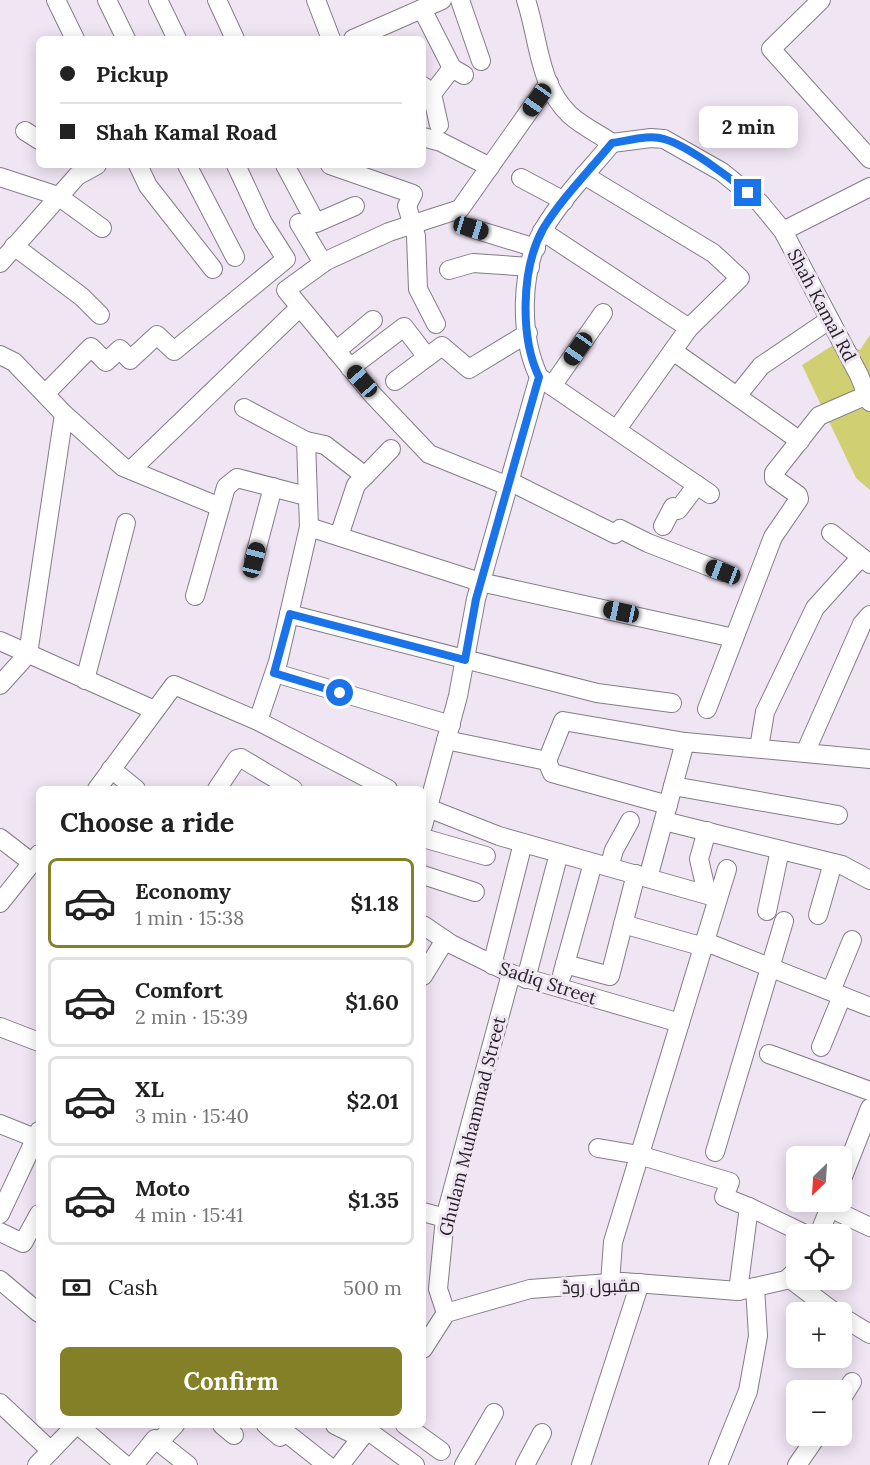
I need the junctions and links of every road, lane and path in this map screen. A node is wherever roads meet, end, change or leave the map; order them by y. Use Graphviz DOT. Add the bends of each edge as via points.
graph roads {
  1 [pos="56,0"];
  2 [pos="107,0"];
  3 [pos="159,0"];
  4 [pos="218,0"];
  5 [pos="316,0"];
  6 [pos="442,0"];
  7 [pos="460,0"];
  8 [pos="526,0"];
  9 [pos="821,0"];
  10 [pos="422,9"];
  11 [pos="377,34"];
  12 [pos="74,36"];
  13 [pos="125,36"];
  14 [pos="176,36"];
  15 [pos="234,36"];
  16 [pos="330,36"];
  17 [pos="481,61"];
  18 [pos="549,83"];
  19 [pos="427,90"];
  20 [pos="439,125"];
  21 [pos="426,138"];
  22 [pos="612,143"];
  23 [pos="870,159"];
  24 [pos="490,167"];
  25 [pos="139,168"];
  26 [pos="189,168"];
  27 [pos="237,168"];
  28 [pos="287,168"];
  29 [pos="339,168"];
  30 [pos="72,170"];
  31 [pos="584,176"];
  32 [pos="0,177"];
  33 [pos="521,178"];
  34 [pos="870,188"];
  35 [pos="58,196"];
  36 [pos="564,201"];
  37 [pos="355,207"];
  38 [pos="299,223"];
  39 [pos="413,224"];
  40 [pos="102,228"];
  41 [pos="471,228"];
  42 [pos="783,231"];
  43 [pos="539,240"];
  44 [pos="14,246"];
  45 [pos="235,257"];
  46 [pos="0,263"];
  47 [pos="323,263"];
  48 [pos="530,267"];
  49 [pos="213,269"];
  50 [pos="449,270"];
  51 [pos="299,308"];
  52 [pos="603,313"];
  53 [pos="100,315"];
  54 [pos="373,320"];
  55 [pos="829,320"];
  56 [pos="436,324"];
  57 [pos="689,328"];
  58 [pos="528,333"];
  59 [pos="336,351"];
  60 [pos="673,351"];
  61 [pos="0,355"];
  62 [pos="427,357"];
  63 [pos="350,368"];
  64 [pos="395,381"];
  65 [pos="546,381"];
  66 [pos="45,394"];
  67 [pos="737,396"];
  68 [pos="869,399"];
  69 [pos="244,408"];
  70 [pos="64,414"];
  71 [pos="617,429"];
  72 [pos="306,441"];
  73 [pos="800,441"];
  74 [pos="391,449"];
  75 [pos="131,471"];
  76 [pos="365,477"];
  77 [pos="508,483"];
  78 [pos="273,488"];
  79 [pos="306,496"];
  80 [pos="220,507"];
  81 [pos="126,523"];
  82 [pos="663,526"];
  83 [pos="309,527"];
  84 [pos="831,533"];
  85 [pos="339,536"];
  86 [pos="254,560"];
  87 [pos="866,561"];
  88 [pos="723,572"];
  89 [pos="480,582"];
  90 [pos="195,596"];
  91 [pos="290,614"];
  92 [pos="870,615"];
  93 [pos="734,638"];
  94 [pos="0,641"];
  95 [pos="27,654"];
  96 [pos="465,660"];
  97 [pos="274,673"];
  98 [pos="85,680"];
  99 [pos="0,685"];
  100 [pos="672,703"];
  101 [pos="708,709"];
  102 [pos="154,710"];
  103 [pos="258,721"];
  104 [pos="448,733"];
  105 [pos="685,742"];
  106 [pos="759,748"];
  107 [pos="805,753"];
  108 [pos="868,754"];
  109 [pos="547,761"];
  110 [pos="111,769"];
  111 [pos="99,786"];
  112 [pos="132,786"];
  113 [pos="219,786"];
  114 [pos="288,786"];
  115 [pos="382,786"];
  116 [pos="673,786"];
  117 [pos="426,810"];
  118 [pos="666,813"];
  119 [pos="426,814"];
  120 [pos="838,815"];
  121 [pos="630,821"];
  122 [pos="707,831"];
  123 [pos="0,838"];
  124 [pos="426,839"];
  125 [pos="524,843"];
  126 [pos="780,850"];
  127 [pos="560,853"];
  128 [pos="486,856"];
  129 [pos="35,858"];
  130 [pos="833,863"];
  131 [pos="601,865"];
  132 [pos="727,869"];
  133 [pos="426,876"];
  134 [pos="642,876"];
  135 [pos="870,880"];
  136 [pos="475,892"];
  137 [pos="713,896"];
  138 [pos="0,903"];
  139 [pos="767,911"];
  140 [pos="818,915"];
  141 [pos="784,921"];
  142 [pos="623,924"];
  143 [pos="426,927"];
  144 [pos="445,940"];
  145 [pos="852,940"];
  146 [pos="705,945"];
  147 [pos="565,964"];
  148 [pos="492,965"];
  149 [pos="769,967"];
  150 [pos="426,971"];
  151 [pos="518,976"];
  152 [pos="558,988"];
  153 [pos="837,994"];
  154 [pos="870,1006"];
  155 [pos="680,1023"];
  156 [pos="0,1027"];
  157 [pos="36,1041"];
  158 [pos="821,1047"];
  159 [pos="769,1054"];
  160 [pos="870,1091"];
  161 [pos="868,1119"];
  162 [pos="0,1124"];
  163 [pos="36,1135"];
  164 [pos="36,1137"];
  165 [pos="598,1148"];
  166 [pos="715,1152"];
  167 [pos="639,1155"];
  168 [pos="852,1156"];
  169 [pos="7,1181"];
  170 [pos="749,1207"];
  171 [pos="843,1212"];
  172 [pos="426,1213"];
  173 [pos="0,1214"];
  174 [pos="445,1218"];
  175 [pos="36,1219"];
  176 [pos="786,1225"];
  177 [pos="870,1227"];
  178 [pos="0,1232"];
  179 [pos="786,1276"];
  180 [pos="0,1280"];
  181 [pos="610,1283"];
  182 [pos="640,1283"];
  183 [pos="747,1289"];
  184 [pos="810,1290"];
  185 [pos="823,1302"];
  186 [pos="36,1311"];
  187 [pos="446,1313"];
  188 [pos="852,1323"];
  189 [pos="870,1334"];
  190 [pos="426,1344"];
  191 [pos="0,1402"];
  192 [pos="494,1413"];
  193 [pos="74,1428"];
  194 [pos="81,1428"];
  195 [pos="172,1428"];
  196 [pos="350,1428"];
  197 [pos="409,1428"];
  198 [pos="366,1431"];
  199 [pos="278,1432"];
  200 [pos="542,1433"];
  201 [pos="159,1442"];
  202 [pos="810,1446"];
  203 [pos="51,1451"];
  204 [pos="441,1451"];
  205 [pos="37,1465"];
  206 [pos="125,1465"];
  207 [pos="134,1465"];
  208 [pos="188,1465"];
  209 [pos="327,1465"];
  210 [pos="340,1465"];
  211 [pos="415,1465"];
  212 [pos="464,1465"];
  213 [pos="525,1465"];
  214 [pos="581,1465"];
  215 [pos="718,1465"];
  216 [pos="797,1465"];
  1 -- 12 [label="street"];
  2 -- 13 [label="street"];
  3 -- 14 [label="street"];
  4 -- 15 [label="street"];
  5 -- 16 [label="street"];
  6 -- 10 [label="street"];
  7 -- 17 [label="street"];
  8 -- 18 [label="street"];
  9 -- 23 [label="street" via="771,49"];
  10 -- 11 [label="street"];
  10 -- 19 [label="street" via="458,72"];
  18 -- 22 [label="street" via="571,116"];
  18 -- 24 [label="street"];
  19 -- 20 [label="street"];
  21 -- 24 [label="street"];
  22 -- 31 [label="street"];
  22 -- 42 [label="street" via="664,139 723,172 760,203"];
  24 -- 39 [label="street" via="460,209"];
  25 -- 49 [label="street" via="148,186"];
  26 -- 45 [label="street"];
  27 -- 66 [label="street" via="262,223 286,260 174,351 157,335 130,360 120,349 105,362 91,347"];
  28 -- 37 [label="street" via="316,223"];
  29 -- 39 [label="street" via="413,194 407,206"];
  30 -- 35 [label="street"];
  31 -- 36 [label="street"];
  31 -- 57 [label="street" via="713,253 740,278"];
  32 -- 35 [label="street"];
  33 -- 36 [label="street"];
  34 -- 42 [label="street, Shah Kamal Rd"];
  35 -- 40 [label="street"];
  35 -- 44 [label="street"];
  36 -- 43 [label="street"];
  38 -- 47 [label="street"];
  39 -- 47 [label="street"];
  39 -- 56 [label="street" via="418,289"];
  41 -- 43 [label="street"];
  42 -- 55 [label="street, Shah Kamal Rd"];
  43 -- 48 [label="street"];
  43 -- 57 [label="street"];
  44 -- 46 [label="street"];
  44 -- 53 [label="street"];
  47 -- 51 [label="street" via="286,290"];
  48 -- 50 [label="street" via="473,263"];
  48 -- 58 [label="street" via="525,315"];
  51 -- 59 [label="street"];
  51 -- 75 [label="street"];
  52 -- 65 [label="street"];
  54 -- 59 [label="street"];
  55 -- 67 [label="street" via="761,366"];
  55 -- 68 [label="street, Shah Kamal Rd"];
  57 -- 60 [label="street"];
  58 -- 62 [label="street" via="469,369 442,346"];
  58 -- 65 [label="street" via="530,359"];
  59 -- 63 [label="street"];
  60 -- 67 [label="street"];
  60 -- 71 [label="street"];
  61 -- 66 [label="street" via="14,362"];
  62 -- 63 [label="street" via="404,327"];
  62 -- 64 [label="street"];
  63 -- 77 [label="street" via="429,454"];
  65 -- 71 [label="street"];
  65 -- 77 [label="street"];
  66 -- 70 [label="street"];
  67 -- 73 [label="street"];
  68 -- 73 [label="street" via="819,416"];
  69 -- 72 [label="street"];
  70 -- 75 [label="street"];
  70 -- 95 [label="street"];
  71 -- 82 [label="street" via="703,490 678,510 673,507"];
  72 -- 76 [label="street" via="325,445"];
  72 -- 79 [label="street"];
  73 -- 93 [label="street" via="774,475 799,499 773,537"];
  74 -- 76 [label="street"];
  75 -- 80 [label="street"];
  76 -- 85 [label="street" via="356,485"];
  77 -- 88 [label="street" via="615,534 620,529"];
  77 -- 89 [label="street"];
  78 -- 79 [label="street"];
  78 -- 80 [label="street" via="237,478 226,487"];
  78 -- 86 [label="street"];
  79 -- 83 [label="street"];
  80 -- 90 [label="street"];
  81 -- 98 [label="street"];
  83 -- 85 [label="street"];
  83 -- 91 [label="street"];
  84 -- 87 [label="street"];
  85 -- 89 [label="street"];
  87 -- 106 [label="street" via="815,608 765,712"];
  89 -- 93 [label="street"];
  89 -- 96 [label="street"];
  91 -- 96 [label="street"];
  91 -- 97 [label="street"];
  92 -- 107 [label="street" via="862,624"];
  93 -- 101 [label="street"];
  94 -- 95 [label="street"];
  95 -- 98 [label="street"];
  95 -- 99 [label="street"];
  96 -- 100 [label="street" via="597,693"];
  96 -- 104 [label="street"];
  97 -- 103 [label="street"];
  97 -- 104 [label="street"];
  98 -- 102 [label="street"];
  102 -- 103 [label="street" via="174,685"];
  102 -- 110 [label="street"];
  103 -- 115 [label="street"];
  104 -- 109 [label="street"];
  104 -- 117 [label="street"];
  105 -- 106 [label="street"];
  105 -- 109 [label="street" via="563,721"];
  105 -- 116 [label="street"];
  106 -- 107 [label="street"];
  107 -- 108 [label="street"];
  109 -- 118 [label="street" via="552,773"];
  110 -- 111 [label="street"];
  110 -- 112 [label="street"];
  113 -- 114 [label="street" via="241,758"];
  116 -- 118 [label="street"];
  116 -- 120 [label="street"];
  118 -- 122 [label="street"];
  118 -- 134 [label="street"];
  119 -- 125 [label="street"];
  121 -- 131 [label="street"];
  122 -- 126 [label="street"];
  122 -- 137 [label="street" via="699,859"];
  123 -- 129 [label="street"];
  124 -- 128 [label="street"];
  125 -- 127 [label="street"];
  125 -- 148 [label="street"];
  126 -- 130 [label="street"];
  126 -- 139 [label="street"];
  127 -- 131 [label="street"];
  127 -- 151 [label="street, Ghulam Muhammad Street"];
  129 -- 138 [label="street"];
  130 -- 135 [label="street"];
  130 -- 140 [label="street"];
  131 -- 134 [label="street"];
  131 -- 147 [label="street"];
  132 -- 137 [label="street"];
  133 -- 136 [label="street"];
  134 -- 137 [label="street"];
  134 -- 142 [label="street"];
  137 -- 146 [label="street"];
  141 -- 149 [label="street"];
  142 -- 146 [label="street"];
  142 -- 147 [label="street" via="610,976"];
  143 -- 144 [label="street, Sadiq Street"];
  144 -- 148 [label="street, Sadiq Street"];
  144 -- 150 [label="street"];
  145 -- 153 [label="street"];
  146 -- 149 [label="street"];
  146 -- 155 [label="street"];
  147 -- 152 [label="street"];
  148 -- 151 [label="street, Sadiq Street"];
  149 -- 153 [label="street"];
  149 -- 166 [label="street"];
  151 -- 152 [label="street, Sadiq Street"];
  151 -- 174 [label="street, Ghulam Muhammad Street"];
  152 -- 155 [label="street, Sadiq Street"];
  153 -- 154 [label="street"];
  153 -- 158 [label="street"];
  155 -- 167 [label="street"];
  156 -- 157 [label="street"];
  159 -- 160 [label="street"];
  161 -- 168 [label="street"];
  162 -- 163 [label="street"];
  164 -- 169 [label="street"];
  165 -- 167 [label="street"];
  167 -- 170 [label="street" via="730,1182 724,1197"];
  167 -- 181 [label="street" via="613,1242"];
  169 -- 173 [label="street"];
  170 -- 176 [label="street"];
  170 -- 183 [label="street"];
  171 -- 177 [label="street"];
  172 -- 174 [label="street"];
  174 -- 187 [label="street, Ghulam Muhammad Street" via="438,1289"];
  175 -- 178 [label="street" via="23,1243"];
  179 -- 183 [label="street, مقبول روڈ"];
  180 -- 186 [label="street"];
  181 -- 182 [label="street, مقبول روڈ"];
  181 -- 187 [label="street, مقبول روڈ" via="530,1289"];
  182 -- 183 [label="street, مقبول روڈ"];
  182 -- 214 [label="street"];
  183 -- 215 [label="street" via="758,1336 748,1391"];
  184 -- 185 [label="street"];
  187 -- 190 [label="street"];
  188 -- 189 [label="street"];
  191 -- 203 [label="street"];
  192 -- 212 [label="street"];
  193 -- 203 [label="street"];
  194 -- 206 [label="street"];
  195 -- 201 [label="street"];
  196 -- 198 [label="street"];
  197 -- 204 [label="street"];
  198 -- 210 [label="street"];
  198 -- 211 [label="street"];
  199 -- 209 [label="street"];
  200 -- 213 [label="street"];
  201 -- 207 [label="street" via="155,1439"];
  201 -- 208 [label="street"];
  202 -- 216 [label="street"];
  203 -- 205 [label="street"];
}
